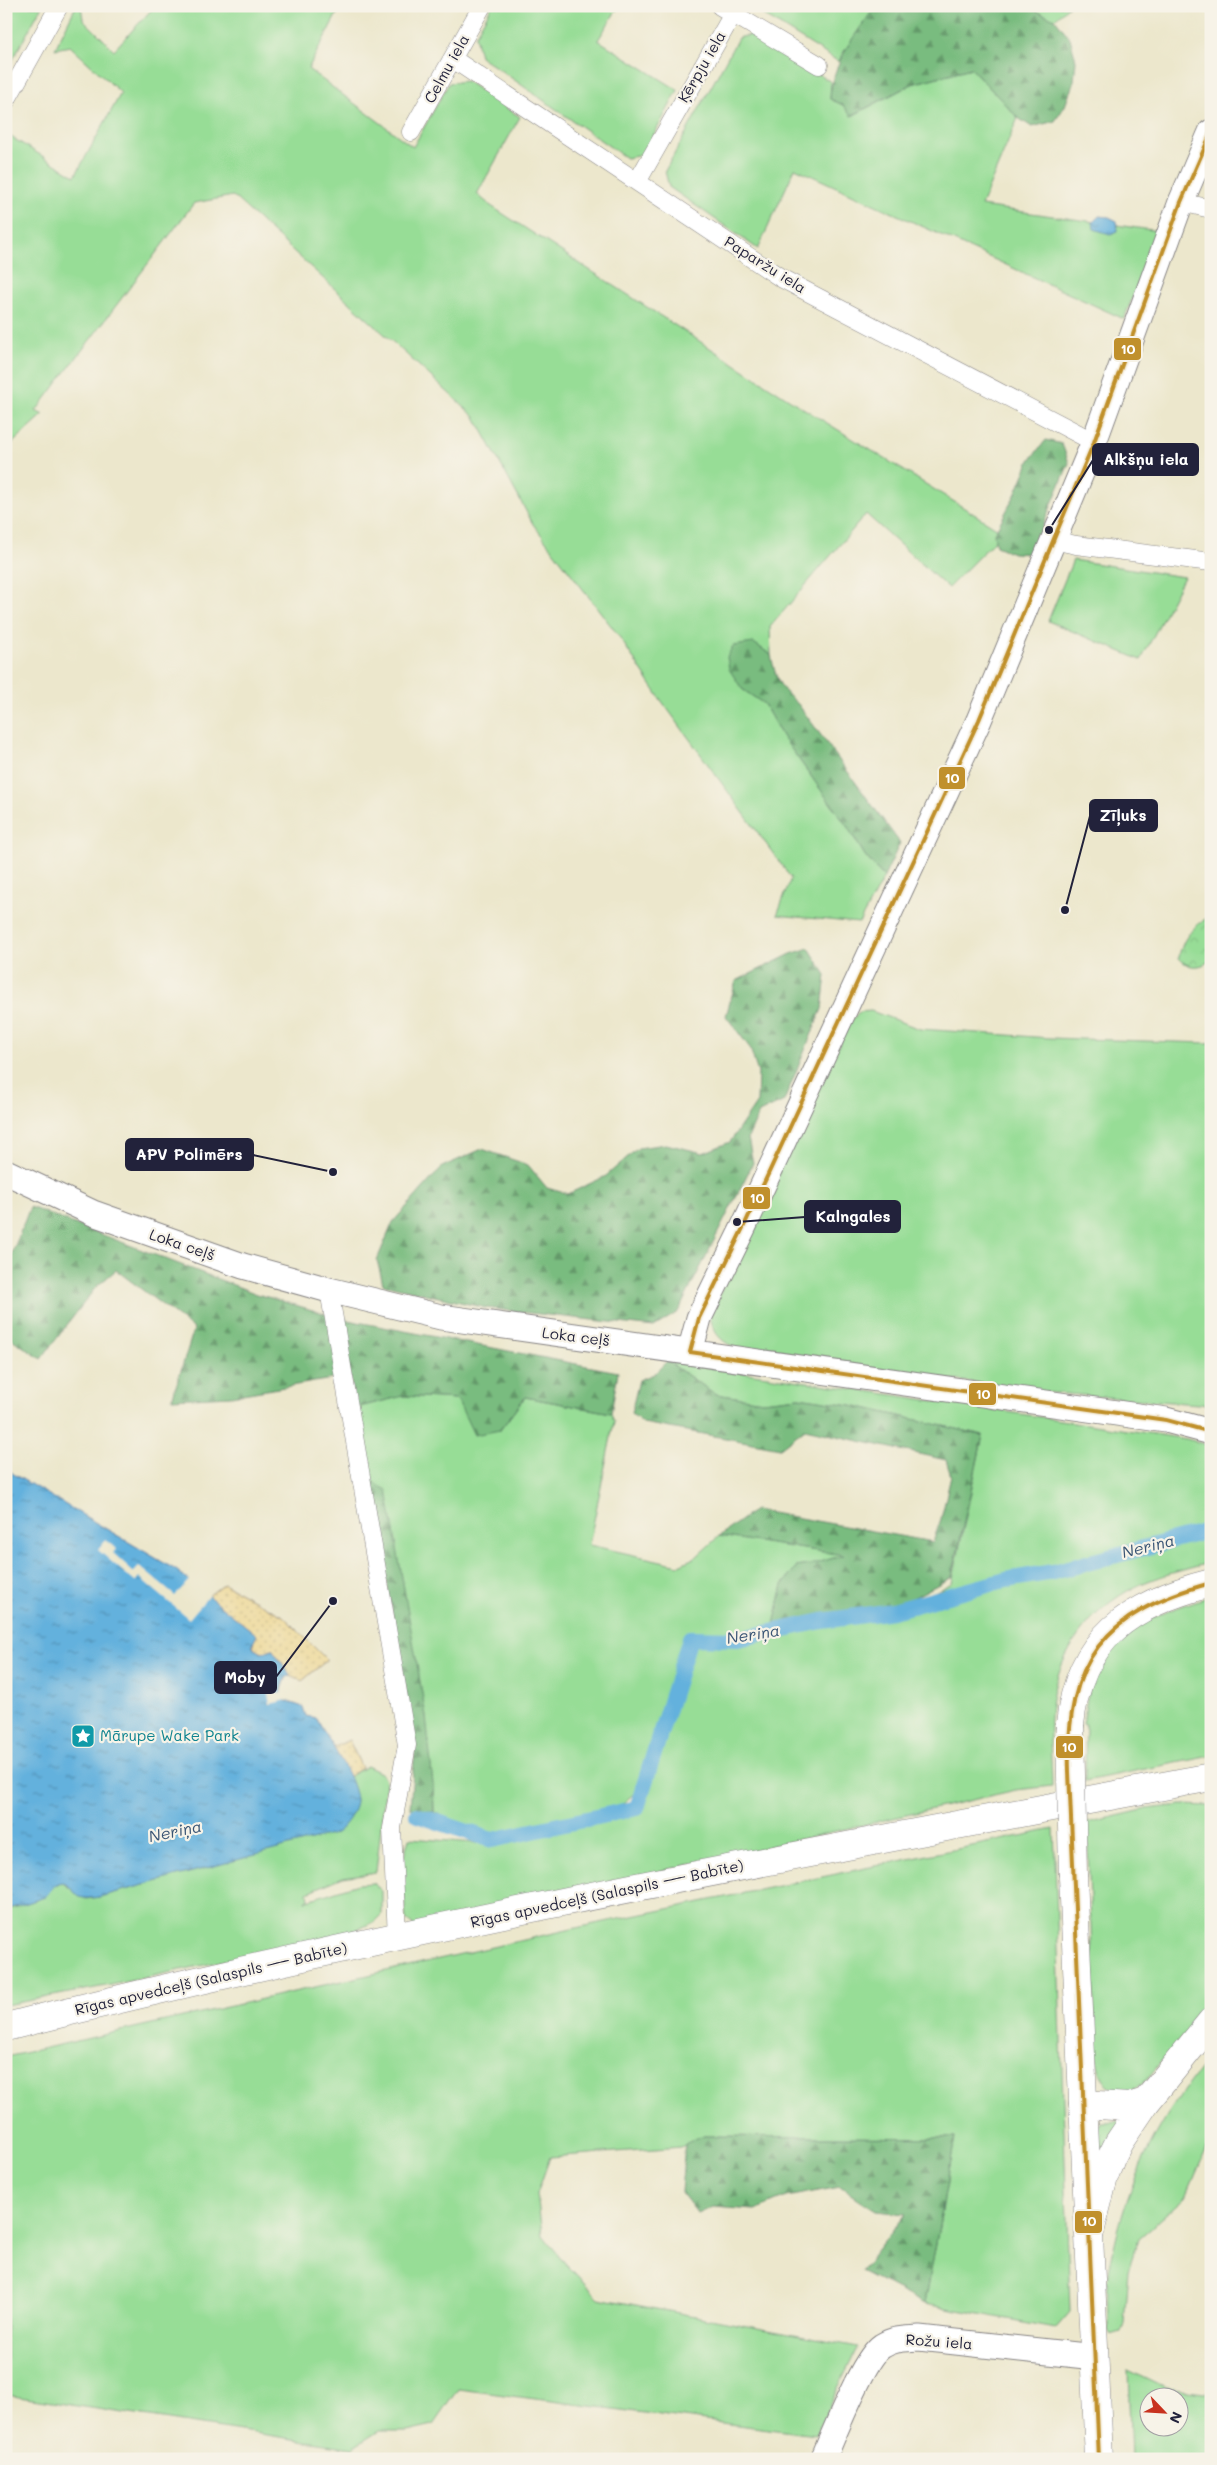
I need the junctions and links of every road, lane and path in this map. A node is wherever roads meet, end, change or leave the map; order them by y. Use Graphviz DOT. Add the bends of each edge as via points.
graph roads {
  1 [pos="58,6"];
  2 [pos="482,6"];
  3 [pos="726,10"];
  4 [pos="453,58"];
  5 [pos="819,65"];
  6 [pos="6,101"];
  7 [pos="411,132"];
  8 [pos="1211,132"];
  9 [pos="637,182"];
  10 [pos="1181,202"];
  11 [pos="1211,209"];
  12 [pos="1094,442"];
  13 [pos="1053,540"];
  14 [pos="1211,562"];
  15 [pos="6,1172"];
  16 [pos="328,1290"];
  17 [pos="690,1352"];
  18 [pos="1211,1414"];
  19 [pos="1166,1420"];
  20 [pos="1211,1432"];
  21 [pos="1211,1583"];
  22 [pos="1211,1777"];
  23 [pos="1159,1787"];
  24 [pos="1211,1796"];
  25 [pos="397,1937"];
  26 [pos="1211,2022"];
  27 [pos="6,2027"];
  28 [pos="1146,2102"];
  29 [pos="1083,2104"];
  30 [pos="1090,2232"];
  31 [pos="1095,2357"];
  32 [pos="823,2459"];
  33 [pos="1099,2459"];
  1 -- 6 [label="street"];
  2 -- 4 [label="street, Celmu iela"];
  3 -- 5 [label="street, Ķērpju iela"];
  3 -- 9 [label="street, Ķērpju iela"];
  4 -- 7 [label="street, Celmu iela"];
  4 -- 9 [label="street, Paparžu iela"];
  8 -- 10 [label="main road"];
  9 -- 12 [label="street, Paparžu iela" via="781,278"];
  10 -- 11 [label="street"];
  10 -- 12 [label="main road"];
  12 -- 13 [label="main road"];
  13 -- 14 [label="street"];
  13 -- 17 [label="main road" via="979,720 744,1226 698,1318"];
  15 -- 16 [label="main road, Loka ceļš" via="101,1216 244,1266"];
  16 -- 17 [label="main road, Loka ceļš" via="497,1327"];
  16 -- 25 [label="street" via="406,1745 392,1828"];
  17 -- 19 [label="main road, Loka ceļš"];
  18 -- 19 [label="main road, Loka ceļš"];
  19 -- 20 [label="main road, Loka ceļš"];
  21 -- 29 [label="main road, bridge" via="1179,1591 1145,1606 1112,1629 1092,1654 1080,1679 1070,1725"];
  22 -- 23 [label="main road, Rīgas apvedceļš (Salaspils — Babīte)"];
  23 -- 24 [label="main road"];
  23 -- 25 [label="main road, Rīgas apvedceļš (Salaspils — Babīte)" via="747,1865"];
  25 -- 27 [label="main road, Rīgas apvedceļš (Salaspils — Babīte)"];
  26 -- 28 [label="main road"];
  28 -- 29 [label="main road" via="1130,2107"];
  28 -- 30 [label="main road" via="1111,2158"];
  29 -- 30 [label="main road"];
  30 -- 31 [label="main road"];
  31 -- 32 [label="main road, Rožu iela" via="919,2338 897,2339 880,2347 867,2364"];
  31 -- 33 [label="main road"];
}
